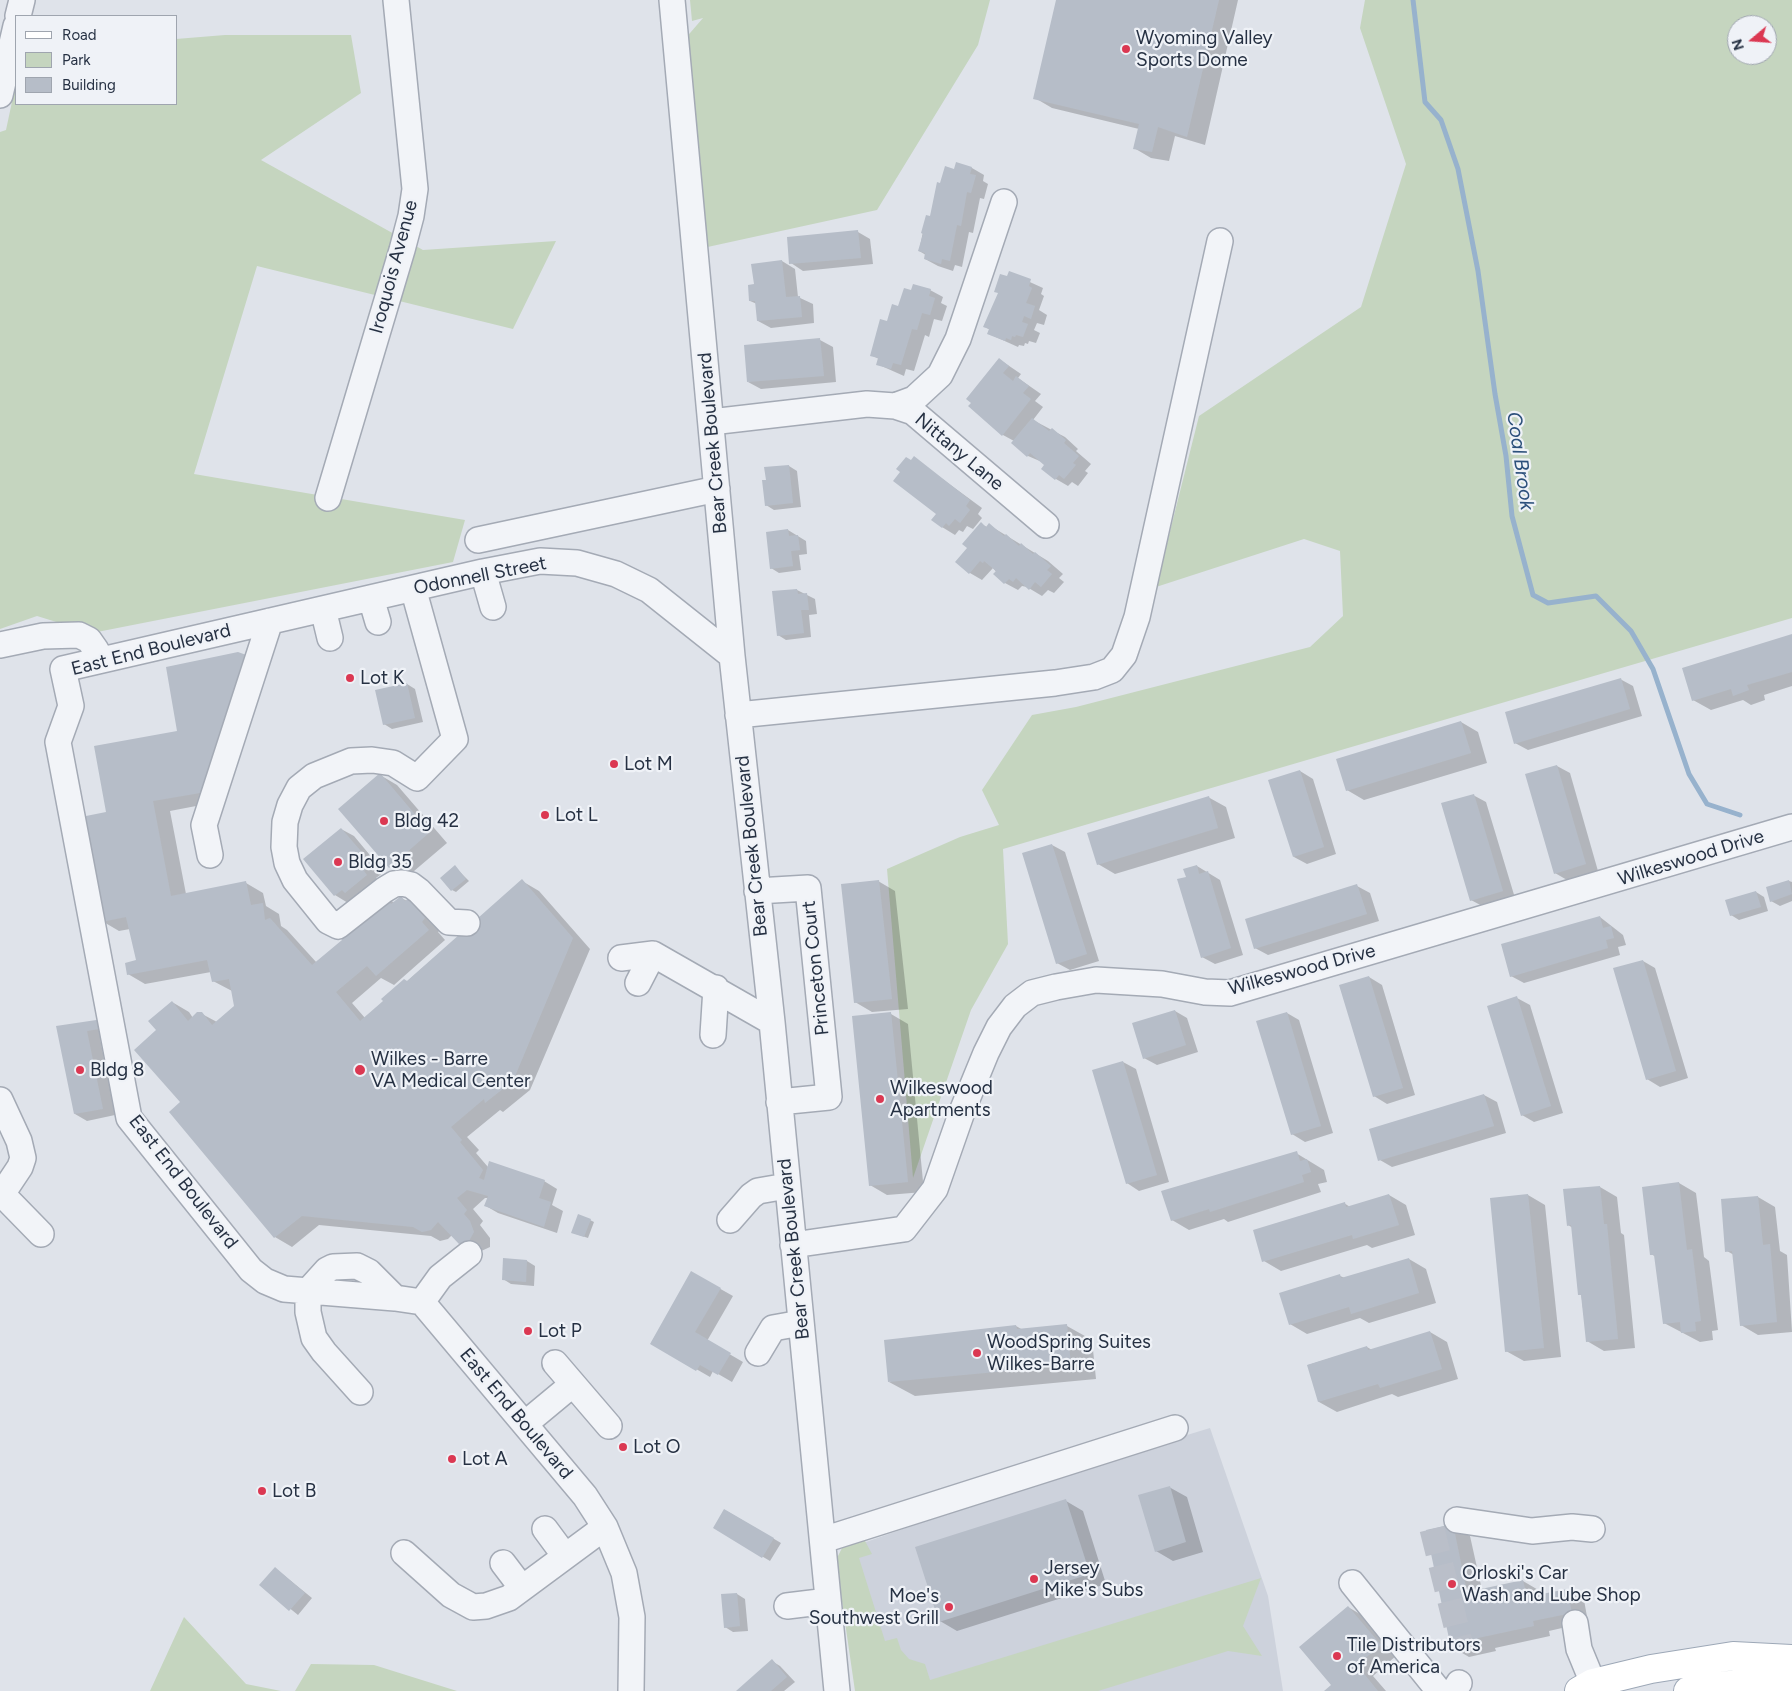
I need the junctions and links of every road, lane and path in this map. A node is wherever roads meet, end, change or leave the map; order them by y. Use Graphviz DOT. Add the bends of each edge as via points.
graph roads {
  1 [pos="22,0"];
  2 [pos="396,0"];
  3 [pos="672,0"];
  4 [pos="18,15"];
  5 [pos="15,30"];
  6 [pos="0,95"];
  7 [pos="1004,202"];
  8 [pos="1220,241"];
  9 [pos="895,406"];
  10 [pos="711,422"];
  11 [pos="717,489"];
  12 [pos="328,498"];
  13 [pos="1046,524"];
  14 [pos="478,540"];
  15 [pos="482,572"];
  16 [pos="414,588"];
  17 [pos="371,598"];
  18 [pos="493,607"];
  19 [pos="323,609"];
  20 [pos="281,618"];
  21 [pos="378,622"];
  22 [pos="330,638"];
  23 [pos="0,645"];
  24 [pos="732,656"];
  25 [pos="98,661"];
  26 [pos="738,715"];
  27 [pos="1792,827"];
  28 [pos="210,855"];
  29 [pos="757,891"];
  30 [pos="467,923"];
  31 [pos="653,954"];
  32 [pos="621,958"];
  33 [pos="638,983"];
  34 [pos="716,988"];
  35 [pos="772,1022"];
  36 [pos="713,1036"];
  37 [pos="0,1100"];
  38 [pos="779,1102"];
  39 [pos="787,1186"];
  40 [pos="1,1193"];
  41 [pos="730,1220"];
  42 [pos="40,1234"];
  43 [pos="793,1244"];
  44 [pos="469,1254"];
  45 [pos="308,1291"];
  46 [pos="422,1302"];
  47 [pos="801,1323"];
  48 [pos="758,1353"];
  49 [pos="555,1363"];
  50 [pos="573,1384"];
  51 [pos="360,1392"];
  52 [pos="526,1423"];
  53 [pos="609,1426"];
  54 [pos="1175,1428"];
  55 [pos="1457,1520"];
  56 [pos="604,1527"];
  57 [pos="1592,1528"];
  58 [pos="545,1529"];
  59 [pos="823,1540"];
  60 [pos="404,1553"];
  61 [pos="565,1556"];
  62 [pos="503,1563"];
  63 [pos="1352,1583"];
  64 [pos="522,1588"];
  65 [pos="828,1601"];
  66 [pos="787,1606"];
  67 [pos="1575,1623"];
  68 [pos="1792,1659"];
  69 [pos="1792,1685"];
  70 [pos="1586,1687"];
  71 [pos="1451,1688"];
  72 [pos="631,1691"];
  73 [pos="838,1691"];
  74 [pos="1688,1691"];
  1 -- 4 [label="street"];
  2 -- 12 [label="street, Iroquois Avenue" via="415,189 404,242"];
  3 -- 10 [label="street, Bear Creek Boulevard"];
  5 -- 6 [label="street"];
  7 -- 9 [label="street" via="958,339 940,375 914,399"];
  8 -- 26 [label="street" via="1137,617 1124,654 1112,670 1094,677 1055,682"];
  9 -- 10 [label="street, Nittany Lane" via="867,404"];
  9 -- 13 [label="street, Nittany Lane" via="913,412"];
  10 -- 11 [label="street, Bear Creek Boulevard"];
  11 -- 14 [label="street"];
  11 -- 24 [label="street, Bear Creek Boulevard"];
  15 -- 16 [label="street, Odonnell Street"];
  15 -- 18 [label="street"];
  15 -- 24 [label="street, Odonnell Street" via="540,561 577,563 616,574 649,590"];
  16 -- 17 [label="street, Odonnell Street"];
  16 -- 30 [label="street" via="461,741 416,778 393,763 372,760 351,761 314,776 299,788 290,804 284,847 295,880 328,922 338,926 384,890 402,883 419,891 449,922"];
  17 -- 19 [label="street, Odonnell Street"];
  17 -- 21 [label="street"];
  19 -- 20 [label="street, Odonnell Street"];
  19 -- 22 [label="street"];
  20 -- 25 [label="street, East End Boulevard"];
  20 -- 28 [label="street" via="204,825"];
  23 -- 25 [label="street" via="43,636 79,635 89,640"];
  24 -- 26 [label="street, Bear Creek Boulevard"];
  25 -- 45 [label="street, East End Boulevard" via="63,669 71,706 58,742 129,1118 251,1270 274,1286"];
  26 -- 29 [label="street, Bear Creek Boulevard"];
  27 -- 43 [label="street, Wilkeswood Drive" via="1230,993 1096,980 1032,993 1015,1006 999,1027 963,1110 935,1188 904,1229"];
  29 -- 35 [label="street, Bear Creek Boulevard"];
  29 -- 38 [label="street, Princeton Court" via="808,888 829,1097"];
  31 -- 32 [label="street"];
  31 -- 33 [label="street"];
  31 -- 34 [label="street"];
  34 -- 35 [label="street"];
  34 -- 36 [label="street"];
  35 -- 38 [label="street, Bear Creek Boulevard"];
  37 -- 40 [label="street" via="19,1141 23,1158"];
  38 -- 39 [label="street, Bear Creek Boulevard"];
  39 -- 41 [label="street" via="751,1196"];
  39 -- 43 [label="street, Bear Creek Boulevard"];
  40 -- 42 [label="street"];
  43 -- 47 [label="street, Bear Creek Boulevard"];
  44 -- 46 [label="street" via="440,1277"];
  45 -- 46 [label="street, East End Boulevard"];
  45 -- 51 [label="street" via="308,1312 314,1338"];
  46 -- 52 [label="street, East End Boulevard"];
  47 -- 48 [label="street" via="773,1328"];
  47 -- 59 [label="street, Bear Creek Boulevard"];
  49 -- 50 [label="street"];
  50 -- 52 [label="street"];
  50 -- 53 [label="street"];
  52 -- 56 [label="street, East End Boulevard" via="585,1496"];
  54 -- 59 [label="street"];
  55 -- 57 [label="street" via="1532,1530"];
  56 -- 61 [label="street"];
  56 -- 72 [label="street, East End Boulevard" via="624,1573 632,1617"];
  58 -- 61 [label="street"];
  59 -- 65 [label="street, Bear Creek Boulevard"];
  60 -- 64 [label="street" via="451,1595 473,1607 498,1604"];
  61 -- 64 [label="street"];
  62 -- 64 [label="street"];
  63 -- 71 [label="street"];
  65 -- 66 [label="street"];
  65 -- 73 [label="street, Bear Creek Boulevard"];
  67 -- 70 [label="street"];
  68 -- 70 [label="main road" via="1733,1656 1651,1669"];
  69 -- 74 [label="main road" via="1735,1684"];
}
